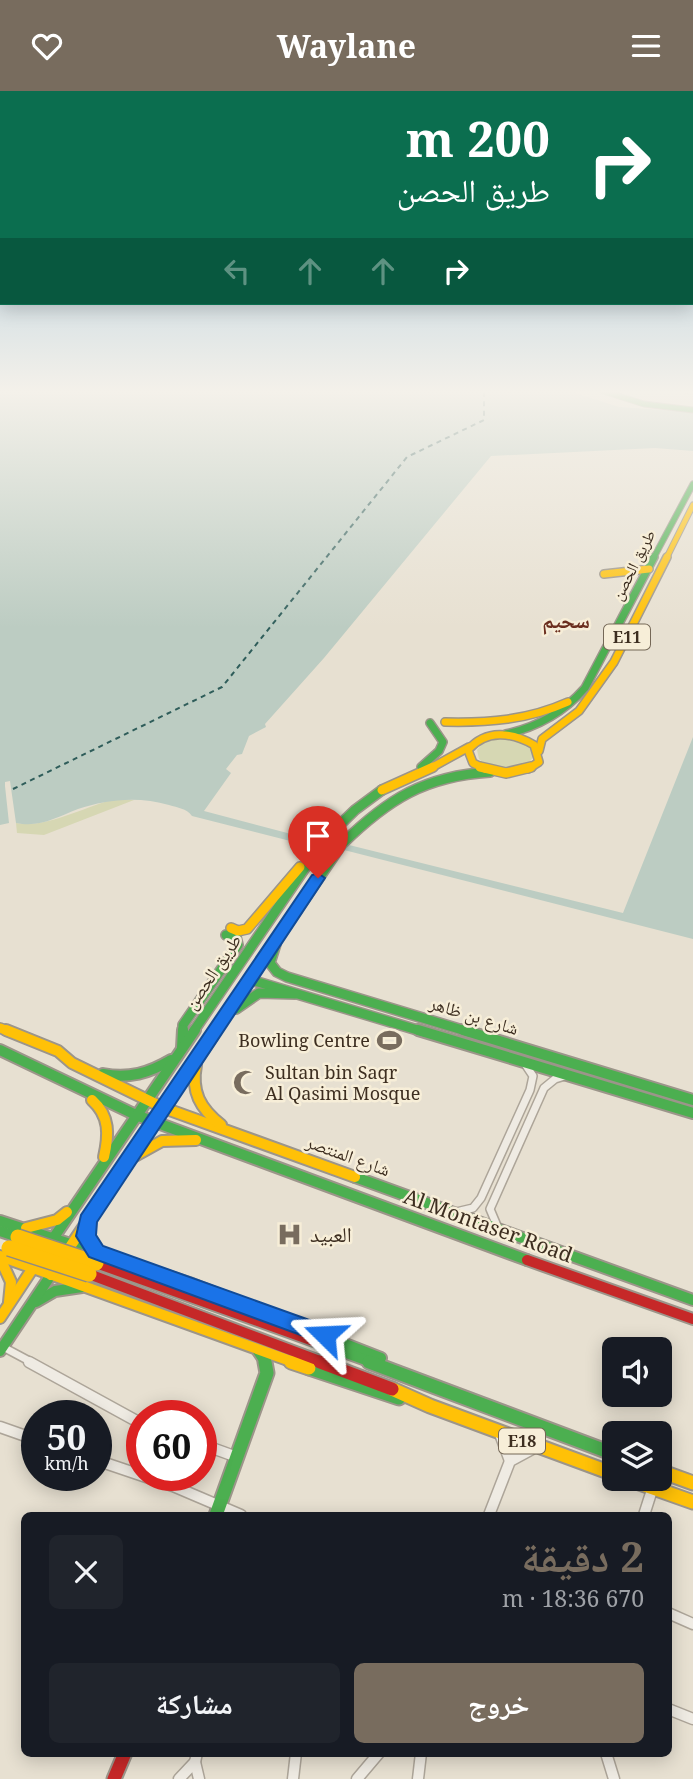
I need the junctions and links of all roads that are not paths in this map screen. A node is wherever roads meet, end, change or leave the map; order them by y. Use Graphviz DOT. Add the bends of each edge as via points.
graph roads {
  1 [pos="693,484"];
  2 [pos="689,502"];
  3 [pos="649,569"];
  4 [pos="604,574"];
  5 [pos="585,688"];
  6 [pos="445,722"];
  7 [pos="430,723"];
  8 [pos="506,734"];
  9 [pos="469,747"];
  10 [pos="539,751"];
  11 [pos="415,772"];
  12 [pos="490,772"];
  13 [pos="309,861"];
  14 [pos="280,903"];
  15 [pos="276,943"];
  16 [pos="251,980"];
  17 [pos="295,994"];
  18 [pos="223,1021"];
  19 [pos="0,1028"];
  20 [pos="464,1031"];
  21 [pos="430,1035"];
  22 [pos="0,1050"];
  23 [pos="180,1053"];
  24 [pos="201,1054"];
  25 [pos="524,1062"];
  26 [pos="72,1063"];
  27 [pos="568,1075"];
  28 [pos="59,1079"];
  29 [pos="533,1082"];
  30 [pos="544,1088"];
  31 [pos="147,1100"];
  32 [pos="693,1100"];
  33 [pos="164,1108"];
  34 [pos="693,1113"];
  35 [pos="136,1115"];
  36 [pos="155,1122"];
  37 [pos="230,1131"];
  38 [pos="206,1141"];
  39 [pos="129,1160"];
  40 [pos="103,1165"];
  41 [pos="481,1198"];
  42 [pos="492,1205"];
  43 [pos="74,1208"];
  44 [pos="449,1212"];
  45 [pos="0,1221"];
  46 [pos="88,1221"];
  47 [pos="499,1230"];
  48 [pos="0,1231"];
  49 [pos="20,1232"];
  50 [pos="53,1238"];
  51 [pos="72,1244"];
  52 [pos="2,1252"];
  53 [pos="94,1263"];
  54 [pos="33,1268"];
  55 [pos="51,1275"];
  56 [pos="86,1287"];
  57 [pos="693,1300"];
  58 [pos="9,1304"];
  59 [pos="30,1307"];
  60 [pos="0,1318"];
  61 [pos="693,1319"];
  62 [pos="1,1349"];
  63 [pos="258,1351"];
  64 [pos="288,1361"];
  65 [pos="267,1373"];
  66 [pos="430,1406"];
  67 [pos="126,1415"];
  68 [pos="0,1427"];
  69 [pos="499,1432"];
  70 [pos="21,1434"];
  71 [pos="539,1447"];
  72 [pos="602,1449"];
  73 [pos="217,1450"];
  74 [pos="237,1457"];
  75 [pos="510,1461"];
  76 [pos="112,1465"];
  77 [pos="602,1470"];
  78 [pos="672,1475"];
  79 [pos="693,1483"];
  80 [pos="652,1491"];
  81 [pos="662,1491"];
  82 [pos="693,1502"];
  83 [pos="217,1511"];
  84 [pos="490,1512"];
  85 [pos="645,1512"];
  86 [pos="672,1615"];
  87 [pos="693,1624"];
  88 [pos="672,1711"];
  89 [pos="693,1719"];
  90 [pos="123,1757"];
  91 [pos="296,1757"];
  92 [pos="376,1757"];
  93 [pos="421,1757"];
  94 [pos="607,1757"];
  95 [pos="196,1758"];
  96 [pos="116,1779"];
  97 [pos="179,1779"];
  98 [pos="200,1779"];
  99 [pos="293,1779"];
  100 [pos="357,1779"];
  101 [pos="418,1779"];
  102 [pos="614,1779"];
  1 -- 2 [label="main road, طريق الحصن / E11"];
  2 -- 3 [label="main road, طريق الحصن / E11"];
  2 -- 10 [label="main road, طريق الحصن / E11" via="614,662 579,711 542,739"];
  3 -- 4 [label="main road"];
  3 -- 5 [label="main road, طريق الحصن / E11"];
  5 -- 6 [label="main road" via="562,705 530,717 490,723"];
  5 -- 8 [label="main road, طريق الحصن / E11" via="550,720"];
  7 -- 11 [label="main road" via="444,741"];
  8 -- 9 [label="main road, طريق الحصن" via="482,737"];
  8 -- 10 [label="main road" via="527,740"];
  9 -- 11 [label="main road, طريق الحصن" via="457,757"];
  9 -- 12 [label="main road" via="473,762"];
  10 -- 12 [label="main road, طريق الحصن" via="540,762 524,772"];
  11 -- 13 [label="main road, طريق الحصن" via="354,810"];
  12 -- 15 [label="main road, طريق الحصن" via="444,774 415,785 375,811 342,844"];
  13 -- 14 [label="main road, طريق الحصن"];
  13 -- 23 [label="main road" via="287,879 247,929 229,931 238,945 183,1025"];
  14 -- 16 [label="main road" via="272,927 242,971"];
  14 -- 23 [label="main road, طريق الحصن"];
  15 -- 16 [label="main road, طريق الحصن"];
  15 -- 20 [label="main road, شارع بن ظاهر" via="270,963 287,977"];
  16 -- 17 [label="main road, شارع بن ظاهر"];
  16 -- 18 [label="main road, طريق الحصن"];
  17 -- 18 [label="main road" via="259,993"];
  17 -- 21 [label="main road, شارع بن ظاهر"];
  18 -- 24 [label="main road, طريق الحصن"];
  19 -- 26 [label="main road, شارع المنتصر" via="58,1051"];
  20 -- 21 [label="main road" via="424,1025"];
  20 -- 32 [label="main road, شارع بن ظاهر"];
  21 -- 25 [label="main road, شارع بن ظاهر"];
  22 -- 28 [label="main road, Al Montaser Road"];
  23 -- 26 [label="main road" via="154,1071 130,1078"];
  23 -- 31 [label="main road, طريق الحصن"];
  24 -- 33 [label="main road, طريق الحصن"];
  24 -- 37 [label="main road" via="191,1087 195,1102"];
  25 -- 27 [label="main road, شارع بن ظاهر"];
  25 -- 29 [label="street"];
  26 -- 31 [label="main road, شارع المنتصر"];
  27 -- 30 [label="street"];
  27 -- 34 [label="main road, شارع بن ظاهر"];
  28 -- 35 [label="main road, Al Montaser Road"];
  28 -- 40 [label="main road" via="99,1104 109,1119"];
  29 -- 30 [label="street" via="542,1082"];
  29 -- 41 [label="street"];
  30 -- 42 [label="street"];
  31 -- 33 [label="main road, شارع المنتصر"];
  31 -- 35 [label="main road, طريق الحصن"];
  33 -- 36 [label="main road, طريق الحصن"];
  33 -- 37 [label="main road, شارع المنتصر"];
  35 -- 36 [label="main road, Al Montaser Road"];
  35 -- 40 [label="main road, طريق الحصن"];
  36 -- 38 [label="main road, Al Montaser Road"];
  36 -- 39 [label="main road, طريق الحصن"];
  37 -- 44 [label="main road, شارع المنتصر"];
  38 -- 39 [label="main road" via="162,1141"];
  38 -- 61 [label="main road, Al Montaser Road"];
  39 -- 46 [label="main road, طريق الحصن"];
  40 -- 43 [label="main road, طريق الحصن"];
  41 -- 42 [label="street"];
  41 -- 44 [label="street" via="464,1212"];
  42 -- 47 [label="street" via="492,1219"];
  43 -- 49 [label="main road" via="57,1220"];
  43 -- 50 [label="main road, طريق الحصن"];
  44 -- 47 [label="main road, شارع المنتصر"];
  45 -- 49 [label="main road"];
  46 -- 51 [label="main road, طريق الحصن"];
  46 -- 53 [label="main road"];
  47 -- 57 [label="main road, شارع المنتصر"];
  48 -- 49 [label="main road, E18"];
  49 -- 50 [label="main road"];
  49 -- 53 [label="main road, E18, bridge"];
  50 -- 51 [label="main road"];
  50 -- 54 [label="main road, طريق الحصن"];
  51 -- 53 [label="main road"];
  51 -- 55 [label="main road, طريق الحصن"];
  52 -- 53 [label="main road, E18, bridge"];
  52 -- 54 [label="main road"];
  52 -- 58 [label="main road" via="11,1282"];
  53 -- 66 [label="main road, E18"];
  53 -- 72 [label="main road, E18"];
  54 -- 55 [label="main road"];
  54 -- 58 [label="main road, طريق الحصن"];
  55 -- 56 [label="main road"];
  55 -- 59 [label="main road, طريق الحصن"];
  56 -- 59 [label="main road" via="55,1291"];
  56 -- 63 [label="main road"];
  58 -- 60 [label="main road, طريق الحصن"];
  59 -- 62 [label="main road, طريق الحصن"];
  62 -- 67 [label="street"];
  63 -- 64 [label="main road"];
  63 -- 65 [label="main road"];
  64 -- 65 [label="main road"];
  64 -- 66 [label="main road"];
  65 -- 74 [label="main road"];
  66 -- 69 [label="main road, E18"];
  68 -- 70 [label="street"];
  69 -- 71 [label="main road, E18"];
  69 -- 75 [label="street"];
  71 -- 75 [label="street"];
  71 -- 77 [label="main road, E18"];
  73 -- 74 [label="street"];
  74 -- 83 [label="main road"];
  75 -- 84 [label="street"];
  76 -- 83 [label="street" via="173,1486"];
  78 -- 79 [label="main road"];
  80 -- 85 [label="street"];
  81 -- 82 [label="main road"];
  86 -- 87 [label="street"];
  88 -- 89 [label="street"];
  90 -- 96 [label="main road"];
  91 -- 99 [label="street"];
  92 -- 100 [label="street"];
  93 -- 101 [label="street"];
  94 -- 102 [label="street"];
  95 -- 97 [label="street"];
  95 -- 98 [label="street"];
}
